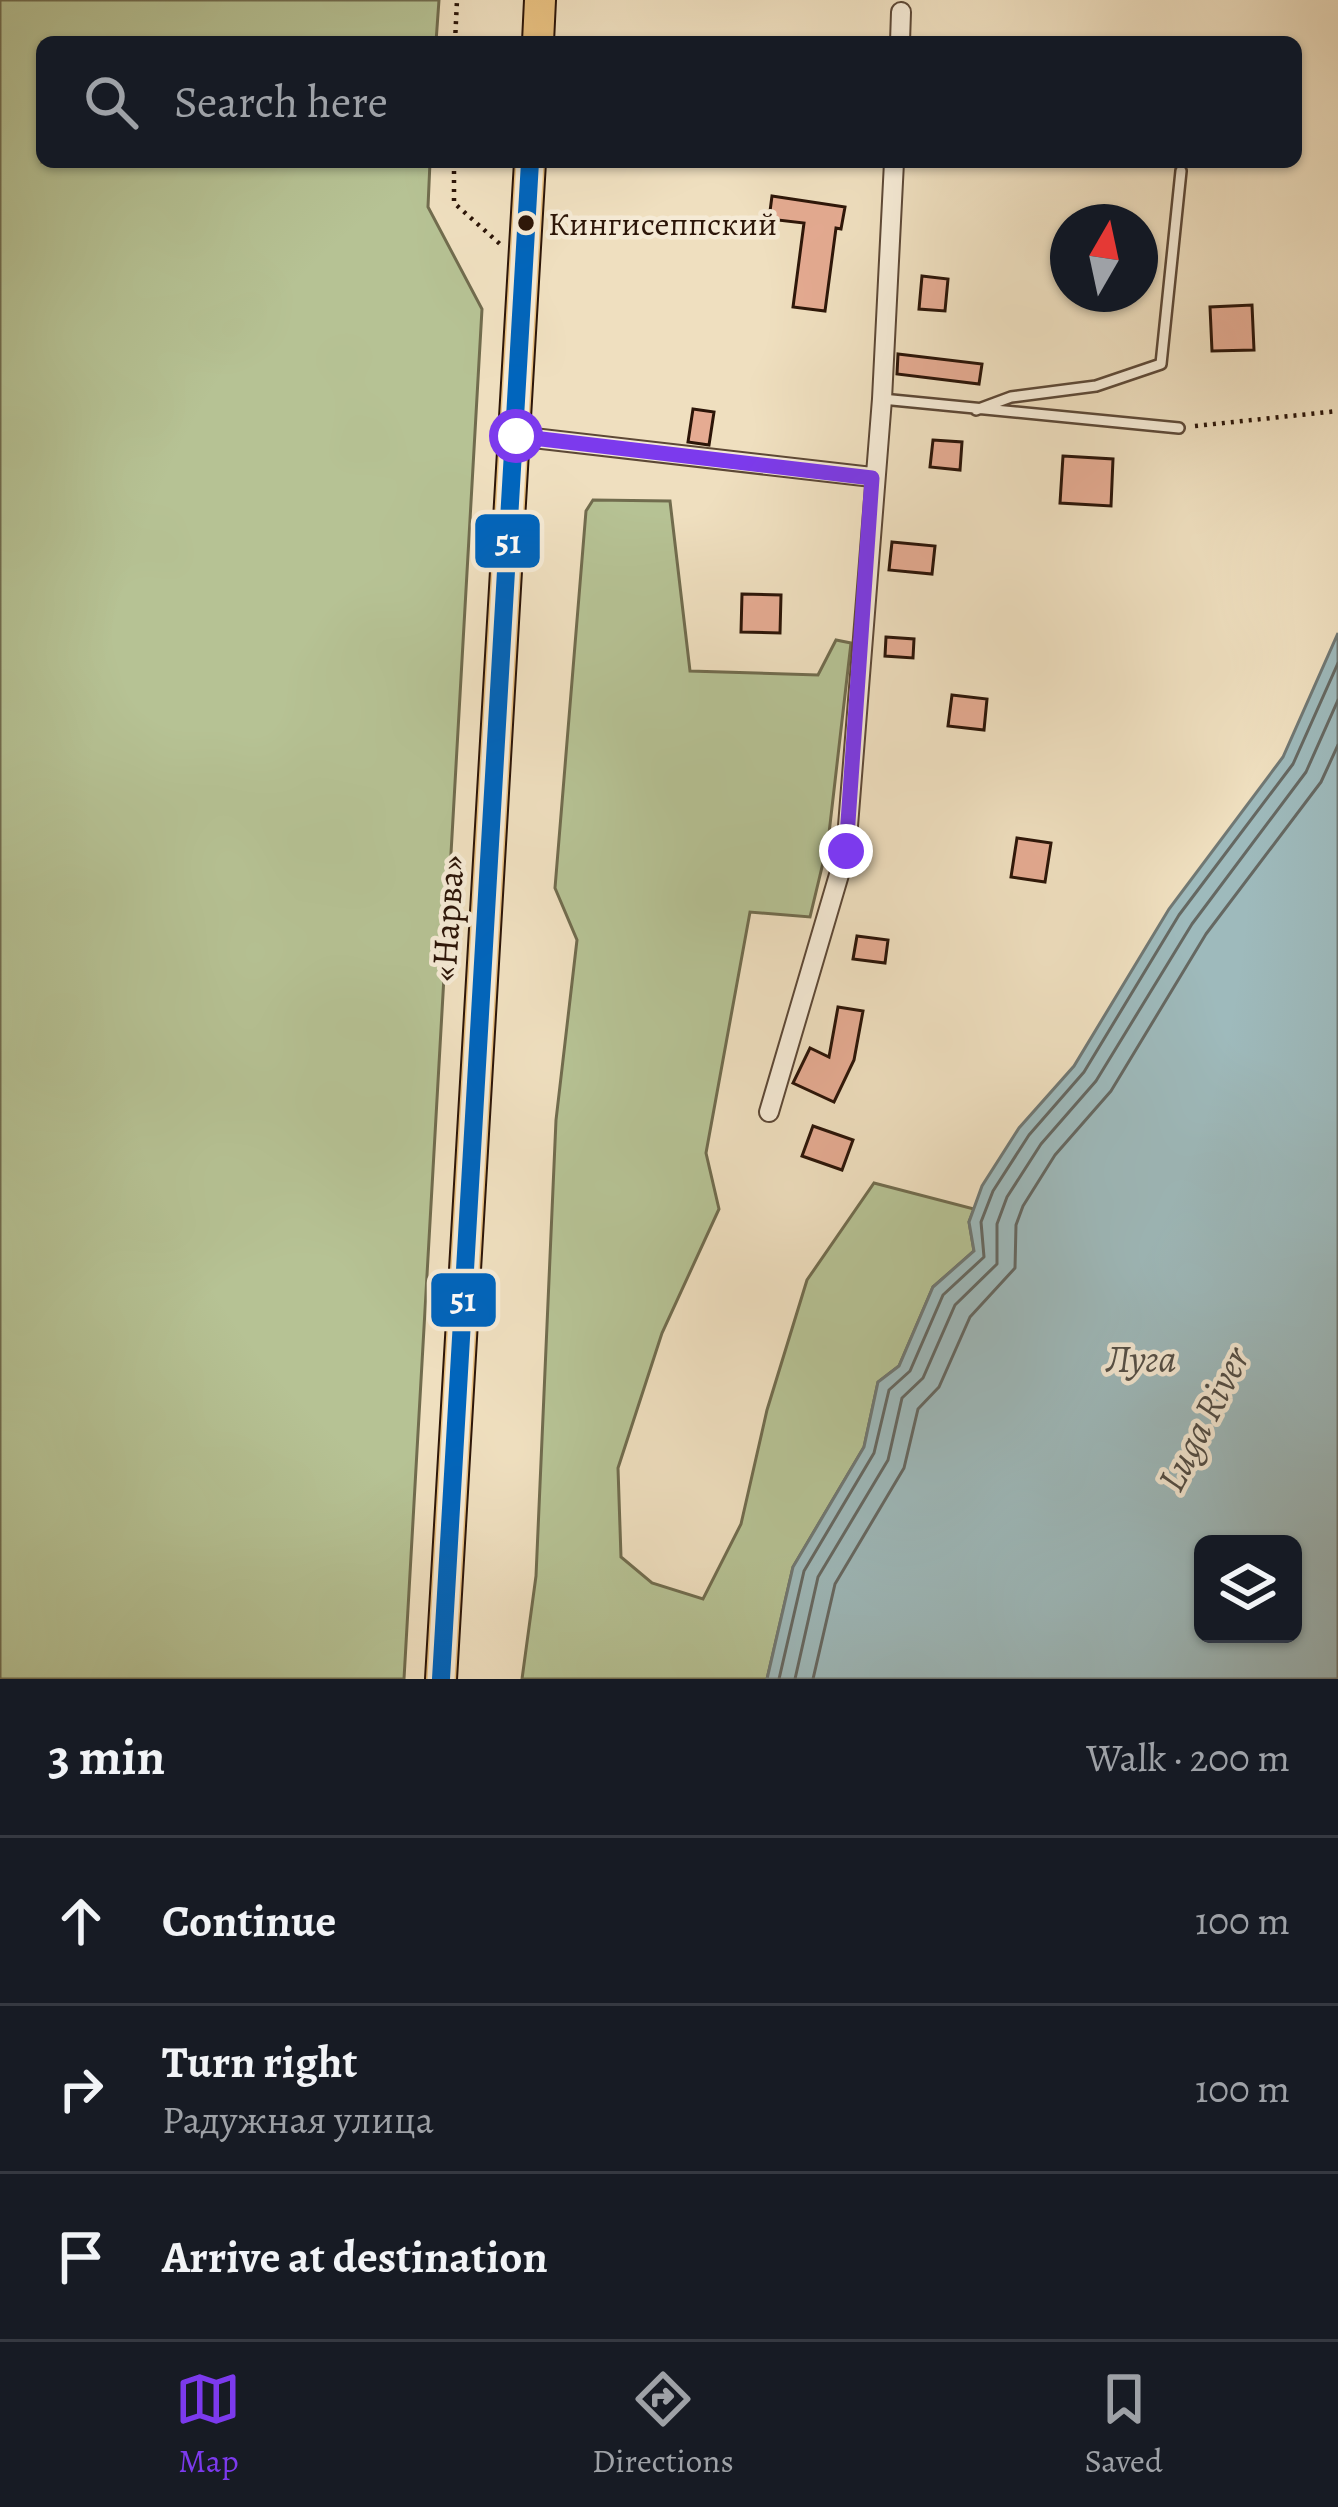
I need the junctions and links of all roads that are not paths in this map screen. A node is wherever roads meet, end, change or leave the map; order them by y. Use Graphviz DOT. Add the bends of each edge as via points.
graph roads {
  1 [pos="540,0"];
  2 [pos="901,12"];
  3 [pos="538,36"];
  4 [pos="899,36"];
  5 [pos="530,168"];
  6 [pos="894,168"];
  7 [pos="1181,171"];
  8 [pos="882,399"];
  9 [pos="976,410"];
  10 [pos="1179,428"];
  11 [pos="516,436"];
  12 [pos="872,478"];
  13 [pos="769,1112"];
  14 [pos="441,1679"];
  1 -- 3 [label="highway"];
  2 -- 4 [label="street"];
  5 -- 11 [label="highway, «Нарва»"];
  6 -- 8 [label="street"];
  7 -- 9 [label="lane" via="1161,364"];
  8 -- 9 [label="lane"];
  8 -- 12 [label="street"];
  9 -- 10 [label="lane"];
  11 -- 12 [label="street"];
  11 -- 14 [label="highway, «Нарва»"];
  12 -- 13 [label="street" via="846,851"];
}
